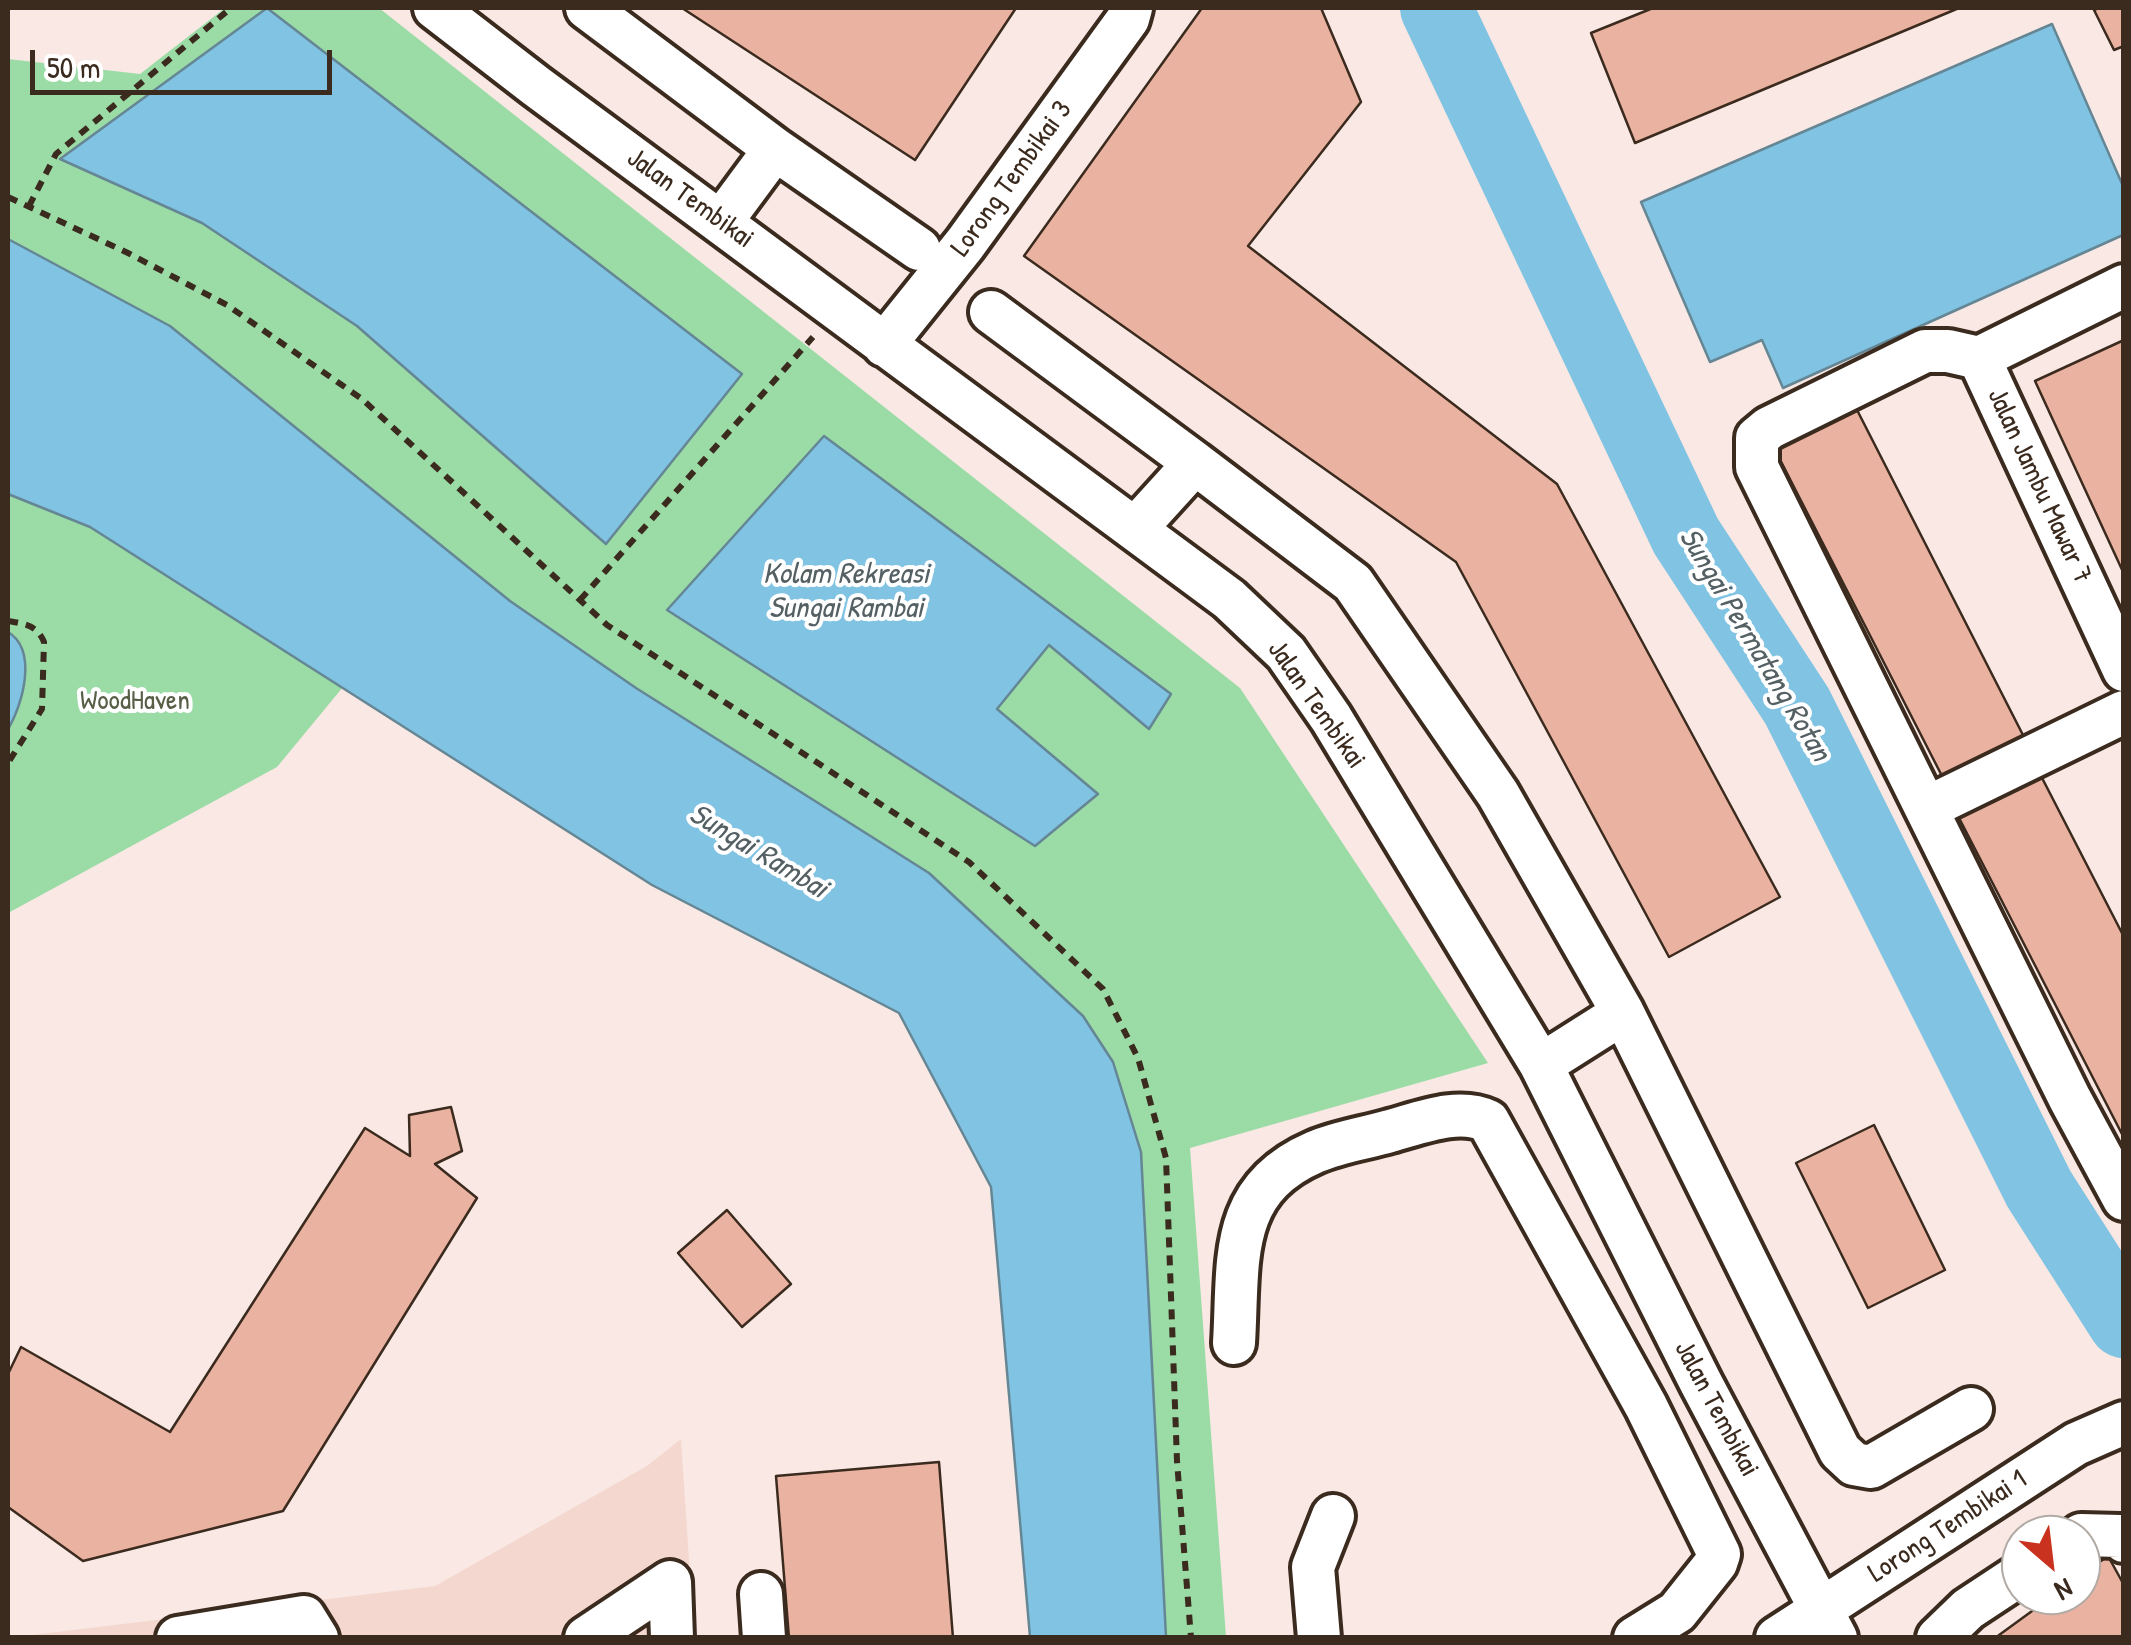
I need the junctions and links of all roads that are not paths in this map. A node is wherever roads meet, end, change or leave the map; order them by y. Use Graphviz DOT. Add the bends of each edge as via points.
graph roads {
  1 [pos="435,8"];
  2 [pos="587,8"];
  3 [pos="1131,8"];
  4 [pos="775,149"];
  5 [pos="721,222"];
  6 [pos="918,249"];
  7 [pos="2124,286"];
  8 [pos="992,312"];
  9 [pos="884,345"];
  10 [pos="1980,358"];
  11 [pos="1195,463"];
  12 [pos="1135,528"];
  13 [pos="2124,670"];
  14 [pos="2124,712"];
  15 [pos="1927,808"];
  16 [pos="1622,1013"];
  17 [pos="1542,1065"];
  18 [pos="1592,1166"];
  19 [pos="1530,1196"];
  20 [pos="2124,1199"];
  21 [pos="1234,1343"];
  22 [pos="1701,1383"];
  23 [pos="1646,1406"];
  24 [pos="1971,1409"];
  25 [pos="2124,1423"];
  26 [pos="1333,1516"];
  27 [pos="2101,1536"];
  28 [pos="2124,1541"];
  29 [pos="2001,1587"];
  30 [pos="761,1594"];
  31 [pos="1829,1623"];
  32 [pos="178,1638"];
  33 [pos="317,1638"];
  34 [pos="586,1638"];
  35 [pos="672,1638"];
  36 [pos="764,1638"];
  37 [pos="1319,1638"];
  38 [pos="1635,1638"];
  39 [pos="1777,1638"];
  40 [pos="1938,1638"];
  1 -- 5 [label="street, Jalan Tembikai"];
  2 -- 4 [label="street"];
  3 -- 9 [label="street, Lorong Tembikai 3" via="974,232"];
  4 -- 5 [label="street"];
  4 -- 6 [label="street"];
  5 -- 9 [label="street, Jalan Tembikai"];
  7 -- 10 [label="street"];
  8 -- 11 [label="street"];
  9 -- 12 [label="street, Jalan Tembikai"];
  10 -- 13 [label="street, Jalan Jambu Mawar 7"];
  10 -- 15 [label="street" via="1925,351 1758,438 1756,467"];
  11 -- 12 [label="street"];
  11 -- 16 [label="street" via="1352,582 1498,794"];
  12 -- 17 [label="street, Jalan Tembikai" via="1229,599 1286,654"];
  14 -- 15 [label="street"];
  15 -- 20 [label="street"];
  16 -- 17 [label="street"];
  16 -- 24 [label="street" via="1840,1452 1871,1467"];
  17 -- 18 [label="street, Jalan Tembikai"];
  18 -- 19 [label="street"];
  18 -- 22 [label="street, Jalan Tembikai"];
  19 -- 21 [label="street" via="1488,1120 1476,1115 1440,1117 1316,1151 1270,1179 1246,1215"];
  19 -- 23 [label="street"];
  22 -- 23 [label="street"];
  22 -- 31 [label="street, Jalan Tembikai"];
  23 -- 38 [label="street" via="1719,1554 1676,1612"];
  25 -- 31 [label="street, Lorong Tembikai 1" via="2076,1444"];
  26 -- 37 [label="street" via="1313,1567"];
  27 -- 28 [label="street"];
  29 -- 40 [label="street"];
  30 -- 36 [label="street"];
  31 -- 39 [label="street, Lorong Tembikai 1"];
  32 -- 33 [label="street" via="304,1618"];
  34 -- 35 [label="street" via="670,1582"];
}
